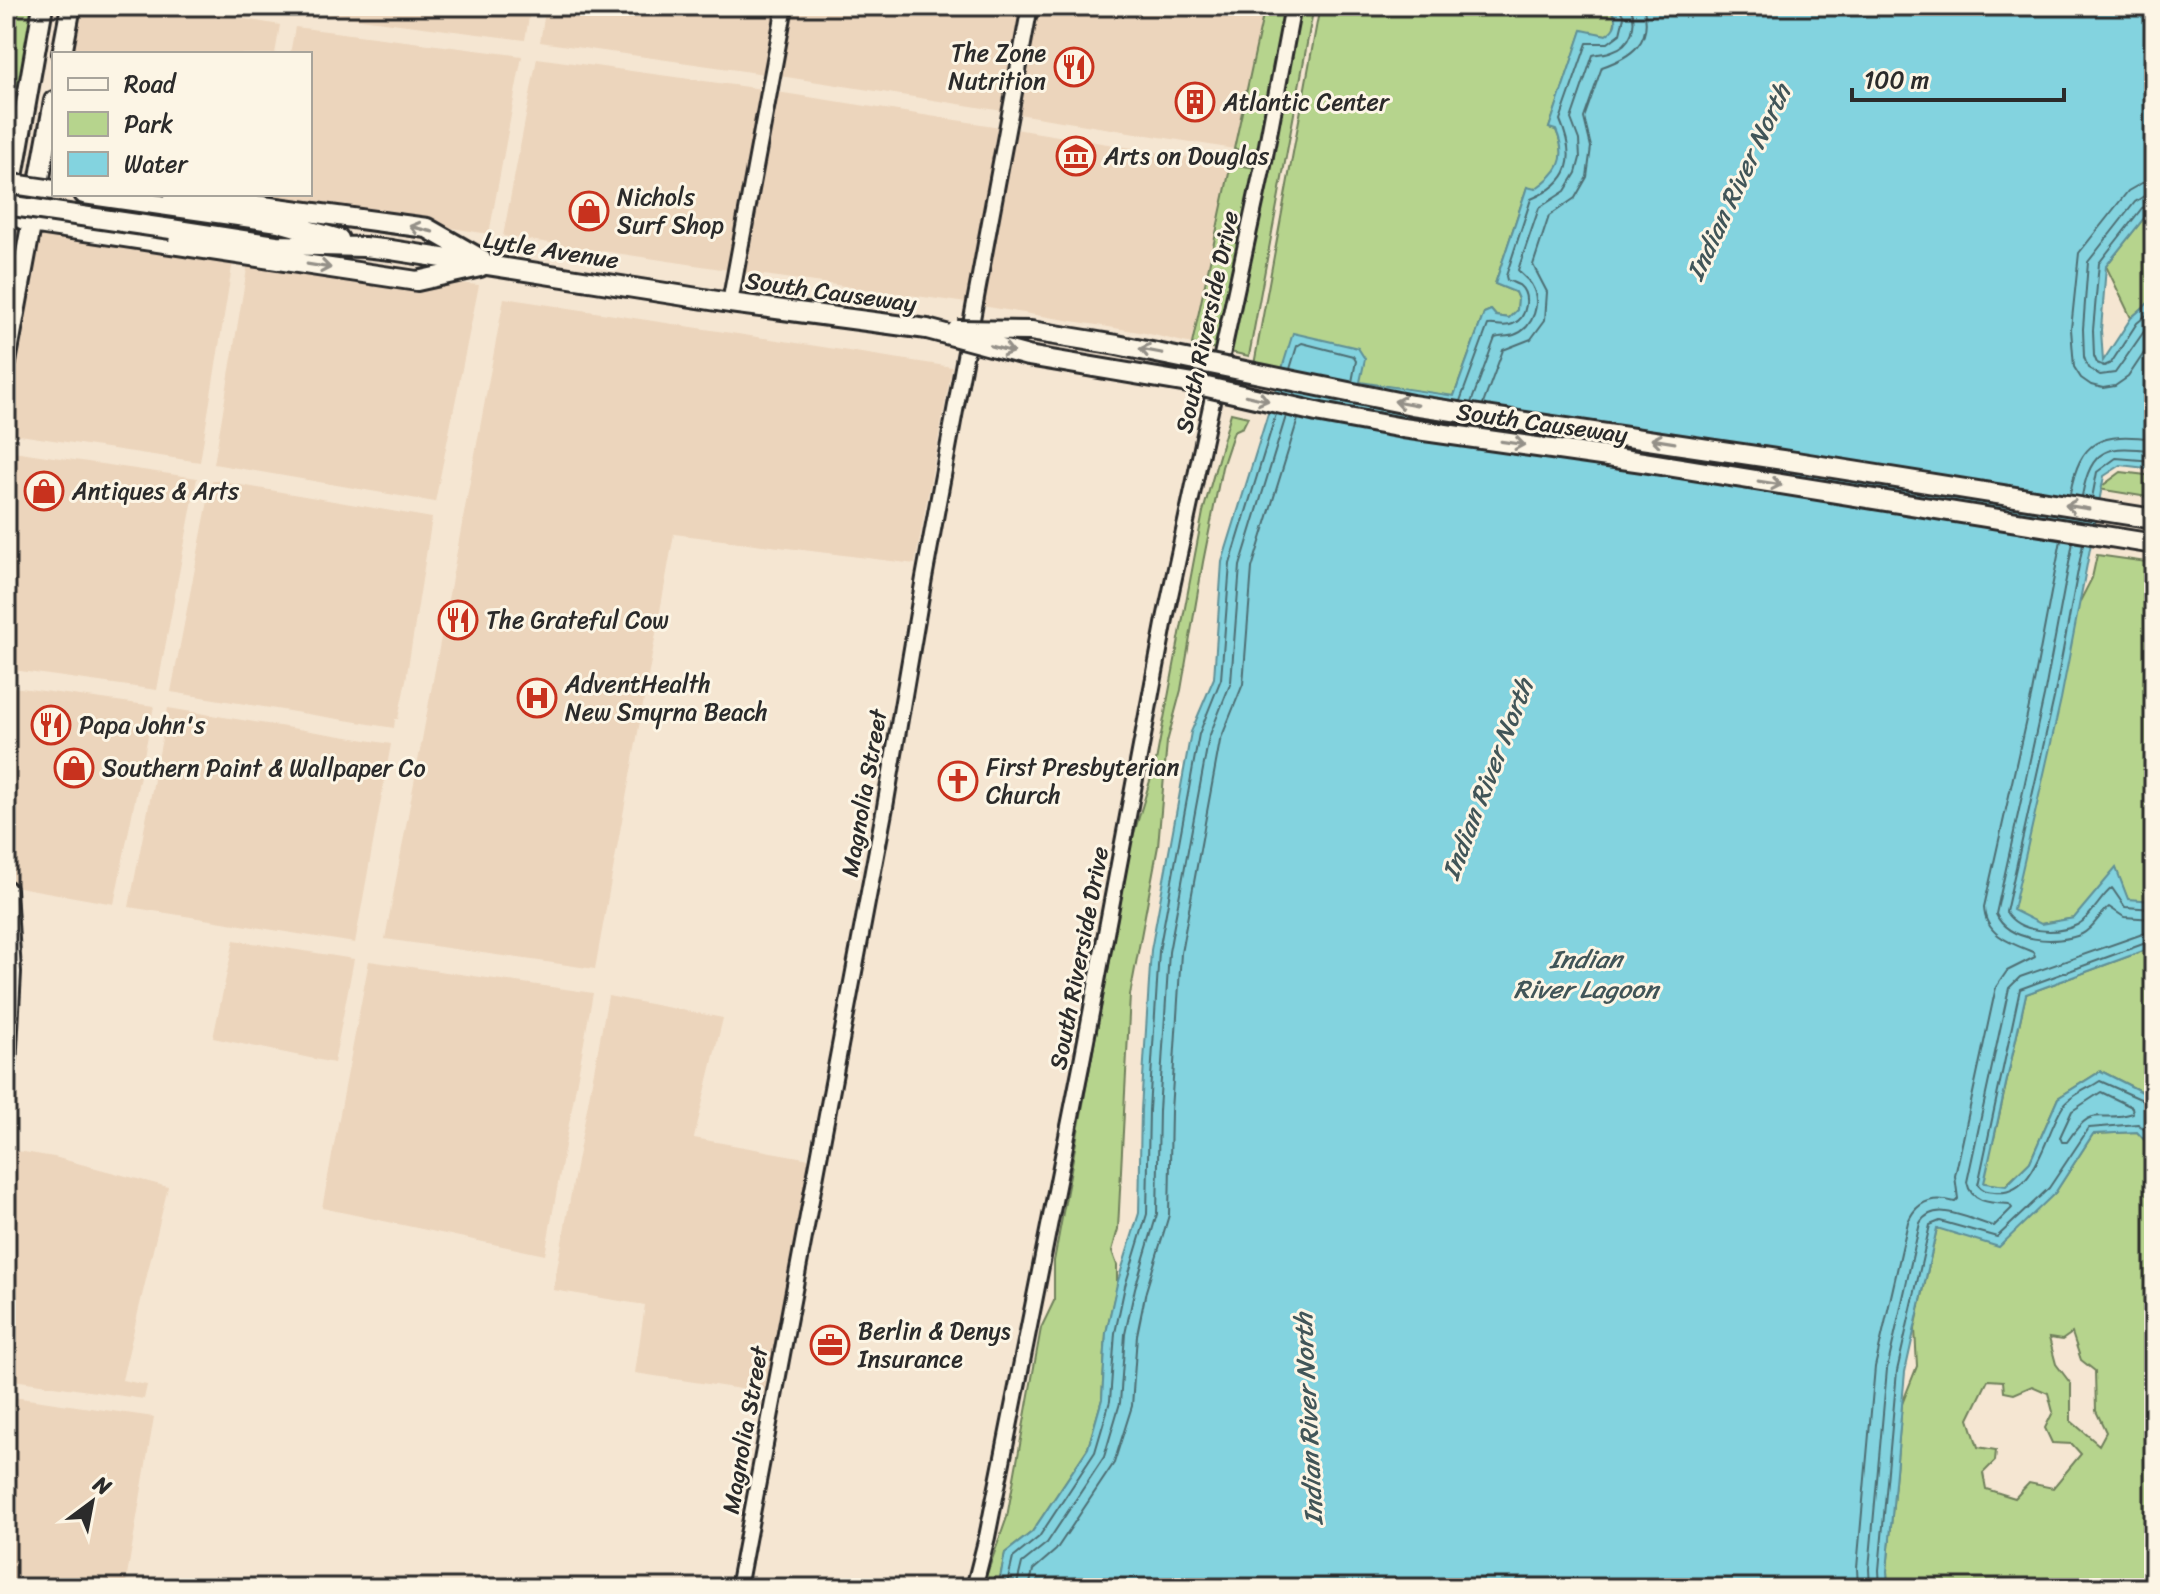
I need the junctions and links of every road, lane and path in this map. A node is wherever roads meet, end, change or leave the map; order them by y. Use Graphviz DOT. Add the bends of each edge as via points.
graph roads {
  1 [pos="43,6"];
  2 [pos="71,6"];
  3 [pos="785,6"];
  4 [pos="1030,6"];
  5 [pos="1293,6"];
  6 [pos="62,52"];
  7 [pos="52,125"];
  8 [pos="49,162"];
  9 [pos="6,183"];
  10 [pos="49,186"];
  11 [pos="98,196"];
  12 [pos="189,196"];
  13 [pos="7,208"];
  14 [pos="31,223"];
  15 [pos="364,247"];
  16 [pos="490,264"];
  17 [pos="730,303"];
  18 [pos="927,329"];
  19 [pos="6,362"];
  20 [pos="2154,519"];
  21 [pos="2154,544"];
  22 [pos="6,890"];
  23 [pos="6,1066"];
  24 [pos="738,1588"];
  25 [pos="974,1588"];
  1 -- 13 [label="main road"];
  2 -- 6 [label="main road"];
  3 -- 17 [label="street"];
  4 -- 24 [label="street, Magnolia Street"];
  5 -- 25 [label="street, South Riverside Drive" via="1165,619 1067,1139"];
  7 -- 8 [label="main road"];
  8 -- 10 [label="main road"];
  9 -- 10 [label="main road, bridge"];
  10 -- 13 [label="main road" via="23,193"];
  10 -- 14 [label="main road"];
  11 -- 15 [label="main road, Lytle Avenue" via="279,222"];
  16 -- 12 [label="main road, one-way" via="427,228"];
  13 -- 14 [label="main road"];
  13 -- 15 [label="main road, Lytle Avenue, bridge" via="276,245"];
  14 -- 16 [label="main road, one-way" via="417,281"];
  14 -- 19 [label="main road"];
  15 -- 16 [label="main road, Lytle Avenue"];
  16 -- 17 [label="main road, Lytle Avenue"];
  17 -- 18 [label="main road, South Causeway"];
  20 -- 18 [label="main road, South Causeway, one-way, bridge" via="1412,405 1103,342 1031,331"];
  18 -- 21 [label="main road, South Causeway, one-way, bridge" via="1028,356 1181,381 1403,428"];
  22 -- 23 [label="main road" via="11,972"];
}
